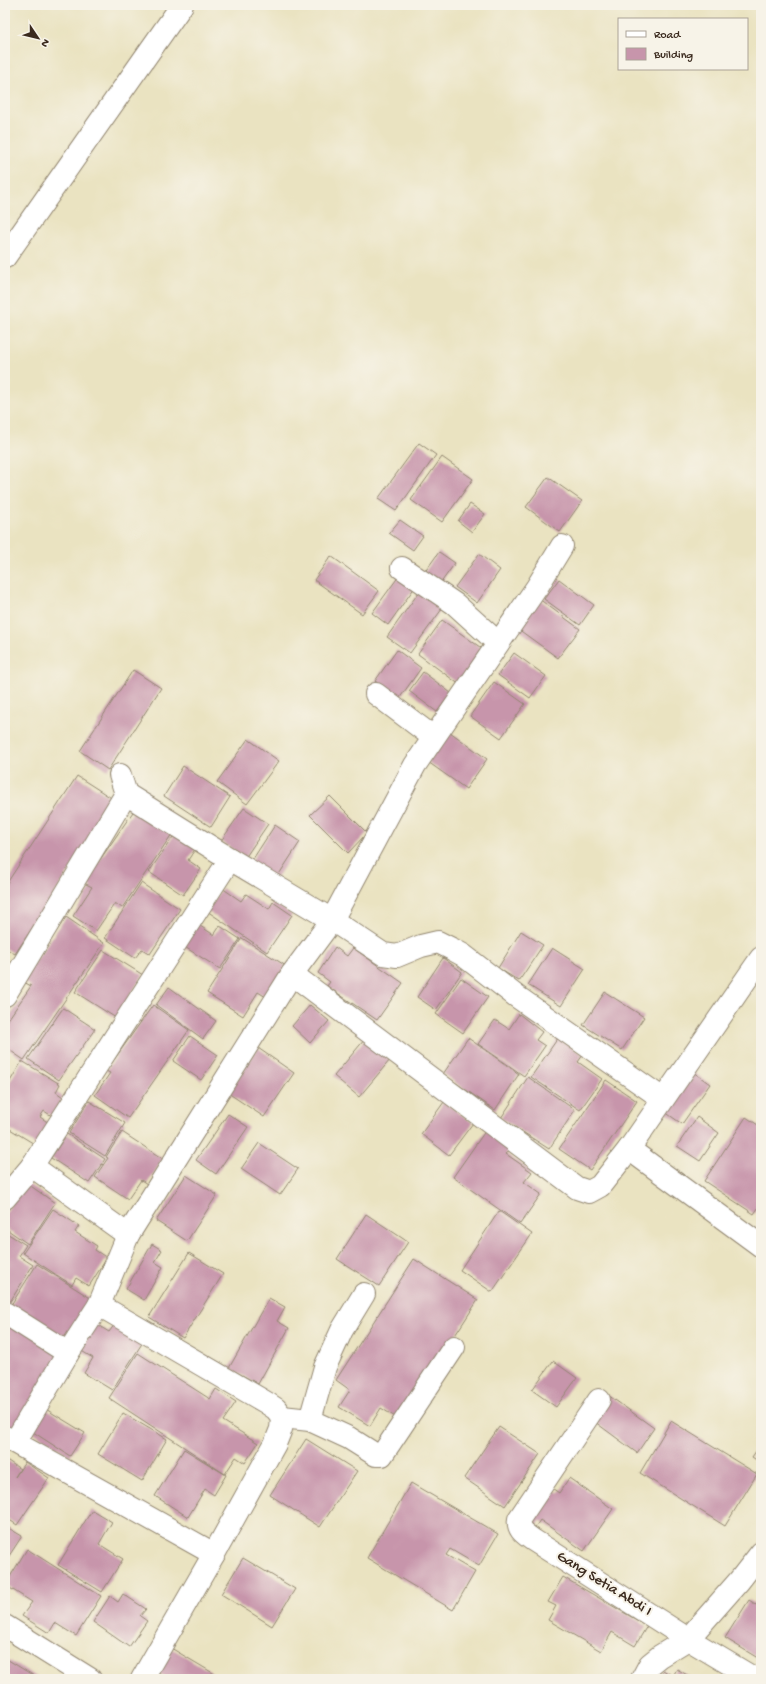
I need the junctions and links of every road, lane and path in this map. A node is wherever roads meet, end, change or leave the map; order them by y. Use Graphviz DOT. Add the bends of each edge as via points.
graph roads {
  1 [pos="182,5"];
  2 [pos="5,257"];
  3 [pos="562,546"];
  4 [pos="402,568"];
  5 [pos="498,643"];
  6 [pos="376,694"];
  7 [pos="433,736"];
  8 [pos="230,859"];
  9 [pos="332,920"];
  10 [pos="761,958"];
  11 [pos="292,974"];
  12 [pos="5,995"];
  13 [pos="663,1099"];
  14 [pos="629,1149"];
  15 [pos="32,1166"];
  16 [pos="5,1198"];
  17 [pos="128,1235"];
  18 [pos="761,1246"];
  19 [pos="364,1294"];
  20 [pos="99,1306"];
  21 [pos="5,1313"];
  22 [pos="454,1347"];
  23 [pos="68,1353"];
  24 [pos="599,1400"];
  25 [pos="282,1417"];
  26 [pos="310,1420"];
  27 [pos="10,1440"];
  28 [pos="761,1553"];
  29 [pos="214,1554"];
  30 [pos="5,1626"];
  31 [pos="688,1639"];
  32 [pos="90,1679"];
  33 [pos="142,1679"];
  34 [pos="642,1679"];
  35 [pos="755,1679"];
  1 -- 2 [label="street"];
  3 -- 5 [label="street" via="537,588"];
  4 -- 5 [label="street" via="455,604"];
  5 -- 7 [label="street"];
  6 -- 7 [label="street"];
  7 -- 9 [label="street" via="414,765"];
  8 -- 9 [label="street"];
  8 -- 12 [label="street" via="123,784"];
  8 -- 15 [label="street"];
  9 -- 11 [label="street"];
  9 -- 13 [label="street" via="383,954 397,956 438,942 452,949"];
  10 -- 13 [label="street"];
  11 -- 14 [label="street" via="577,1188 589,1192 600,1186"];
  11 -- 17 [label="street"];
  13 -- 14 [label="street"];
  14 -- 18 [label="street"];
  15 -- 16 [label="street"];
  15 -- 17 [label="street"];
  17 -- 20 [label="street"];
  19 -- 26 [label="street" via="342,1330 325,1367"];
  20 -- 23 [label="street"];
  20 -- 25 [label="street" via="267,1403"];
  21 -- 23 [label="street"];
  22 -- 26 [label="street" via="382,1455 376,1455 349,1438"];
  23 -- 27 [label="street"];
  24 -- 31 [label="street, Gang Setia Abdi I" via="519,1519 518,1525 533,1540"];
  25 -- 26 [label="street"];
  25 -- 29 [label="street" via="281,1429 274,1444"];
  27 -- 29 [label="street"];
  28 -- 31 [label="street" via="740,1581"];
  29 -- 33 [label="street"];
  30 -- 32 [label="street"];
  31 -- 34 [label="street" via="650,1664"];
  31 -- 35 [label="street, Gang Setia Abdi I"];
}
